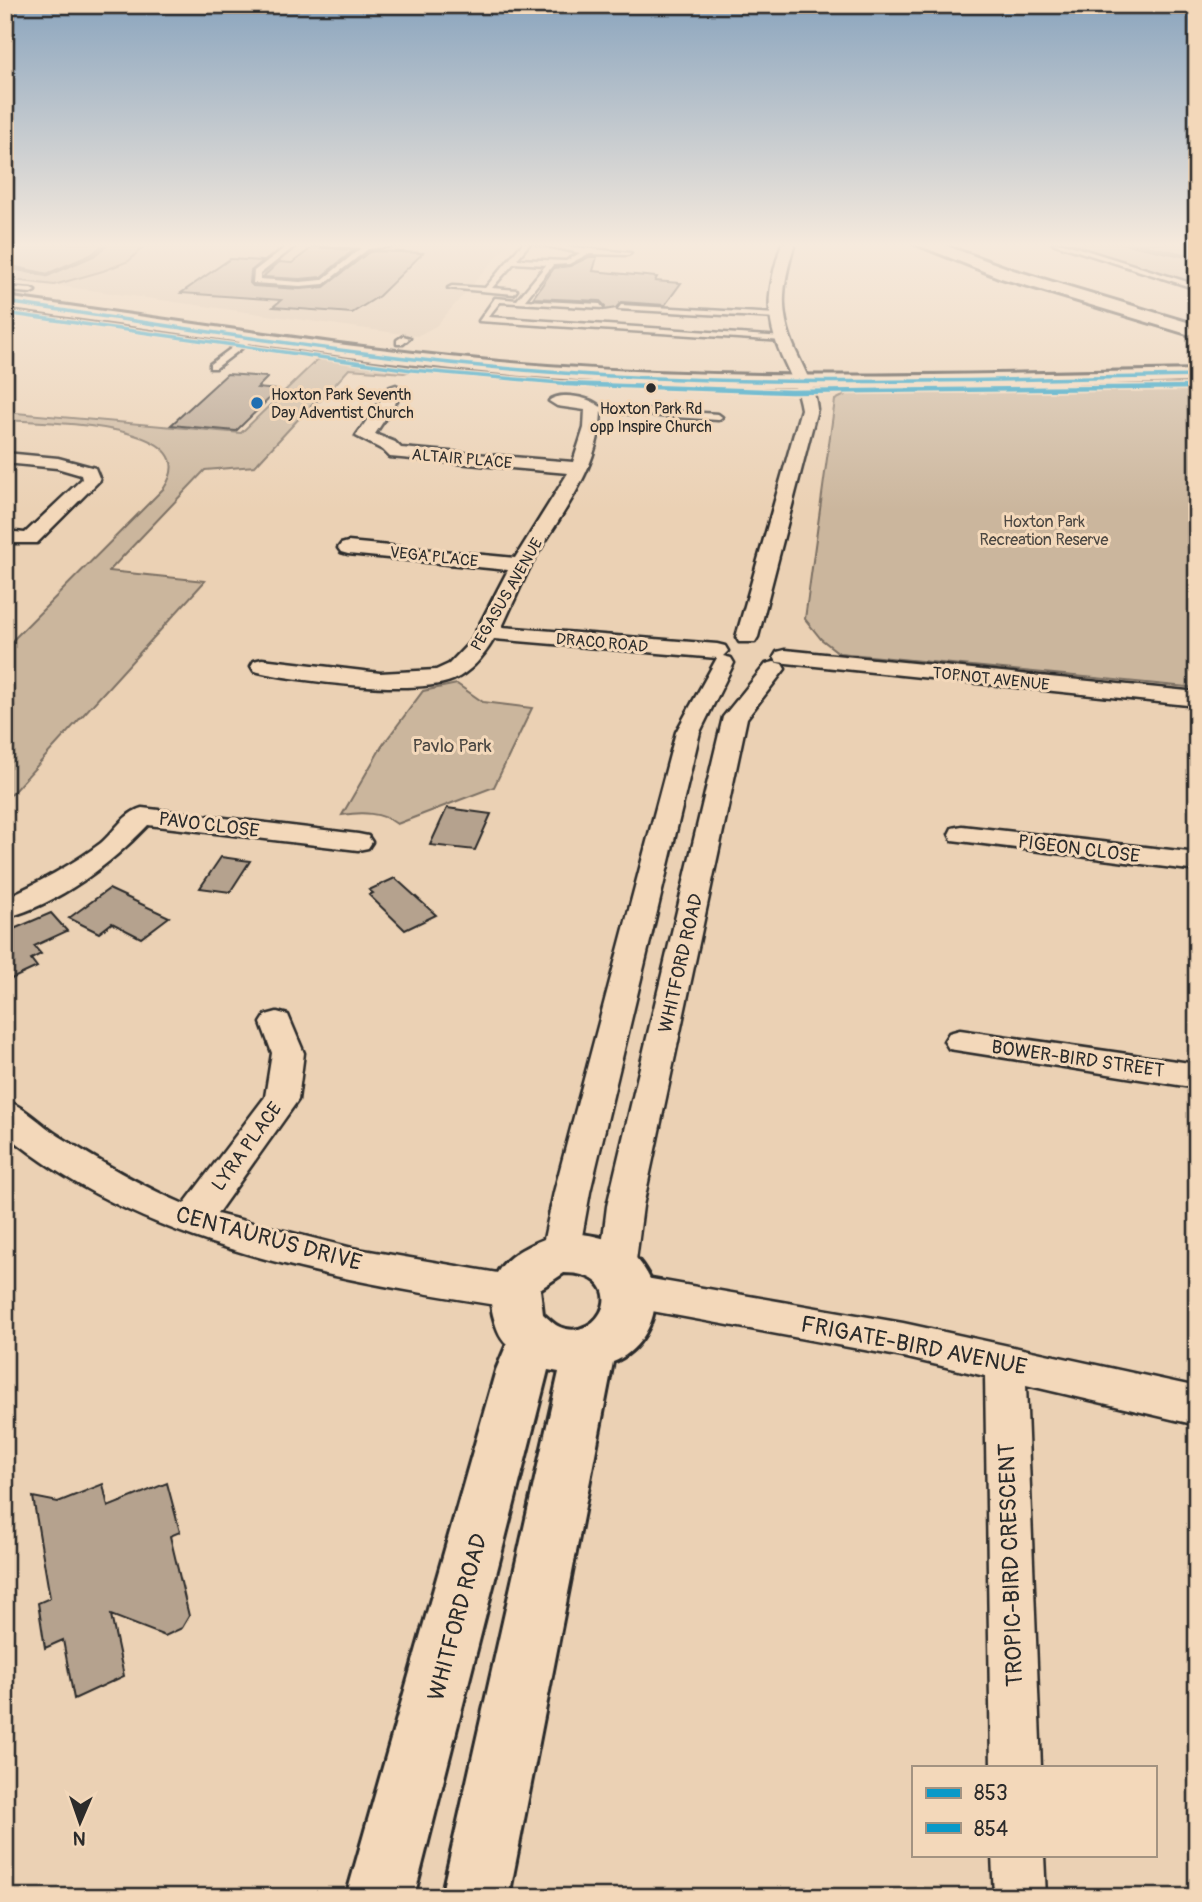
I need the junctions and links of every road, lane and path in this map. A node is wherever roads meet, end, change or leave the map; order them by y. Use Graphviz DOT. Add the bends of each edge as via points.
graph roads {
  1 [pos="208,332"];
  2 [pos="340,332"];
  3 [pos="675,332"];
  4 [pos="782,332"];
  5 [pos="251,338"];
  6 [pos="785,339"];
  7 [pos="1197,362"];
  8 [pos="213,366"];
  9 [pos="800,374"];
  10 [pos="1197,376"];
  11 [pos="396,390"];
  12 [pos="557,401"];
  13 [pos="593,409"];
  14 [pos="718,417"];
  15 [pos="5,458"];
  16 [pos="578,468"];
  17 [pos="5,537"];
  18 [pos="348,548"];
  19 [pos="521,565"];
  20 [pos="487,632"];
  21 [pos="747,637"];
  22 [pos="748,664"];
  23 [pos="262,666"];
  24 [pos="1197,699"];
  25 [pos="962,834"];
  26 [pos="358,842"];
  27 [pos="1197,862"];
  28 [pos="5,909"];
  29 [pos="277,1023"];
  30 [pos="960,1041"];
  31 [pos="1197,1076"];
  32 [pos="5,1113"];
  33 [pos="191,1222"];
  34 [pos="560,1253"];
  35 [pos="624,1280"];
  36 [pos="547,1325"];
  37 [pos="1005,1363"];
  38 [pos="1197,1406"];
  39 [pos="1016,1766"];
  40 [pos="1018,1856"];
  41 [pos="380,1897"];
  42 [pos="475,1897"];
  43 [pos="1020,1897"];
  1 -- 5 [label="main road"];
  2 -- 9 [label="main road"];
  3 -- 6 [label="lane"];
  4 -- 6 [label="street"];
  5 -- 8 [label="lane"];
  5 -- 9 [label="main road" via="512,369 669,379"];
  6 -- 9 [label="street"];
  7 -- 9 [label="main road"];
  9 -- 10 [label="main road"];
  9 -- 21 [label="street" via="808,409"];
  11 -- 16 [label="street, ALTAIR PLACE" via="365,436 396,453"];
  12 -- 13 [label="street"];
  13 -- 14 [label="lane"];
  13 -- 16 [label="street, PEGASUS AVENUE" via="592,433"];
  15 -- 17 [label="street" via="77,467 89,472 91,480 30,539"];
  16 -- 19 [label="street, PEGASUS AVENUE"];
  18 -- 19 [label="street, VEGA PLACE"];
  19 -- 20 [label="street, PEGASUS AVENUE"];
  20 -- 22 [label="street, DRACO ROAD"];
  20 -- 23 [label="street, PEGASUS AVENUE" via="456,670 427,680"];
  21 -- 22 [label="street" via="726,641"];
  21 -- 22 [label="street" via="777,643 785,651"];
  22 -- 24 [label="street, TOPNOT AVENUE"];
  22 -- 34 [label="street" via="688,732"];
  22 -- 35 [label="street, WHITFORD ROAD" via="625,1206"];
  25 -- 27 [label="street, PIGEON CLOSE"];
  26 -- 28 [label="street, PAVO CLOSE" via="142,816 111,848 46,890"];
  29 -- 33 [label="street, LYRA PLACE" via="288,1053 281,1100"];
  30 -- 31 [label="street, BOWER-BIRD STREET"];
  32 -- 33 [label="street, CENTAURUS DRIVE" via="29,1136 104,1180"];
  33 -- 36 [label="street, CENTAURUS DRIVE" via="321,1256 458,1284"];
  34 -- 35 [label="main road" via="589,1254"];
  34 -- 36 [label="main road" via="534,1264 520,1280"];
  35 -- 36 [label="main road" via="626,1322 606,1342"];
  35 -- 37 [label="street, FRIGATE-BIRD AVENUE"];
  36 -- 41 [label="main road, WHITFORD ROAD" via="522,1370"];
  36 -- 42 [label="main road"];
  37 -- 38 [label="street, FRIGATE-BIRD AVENUE"];
  37 -- 39 [label="street, TROPIC-BIRD CRESCENT"];
  40 -- 43 [label="street"];
}
